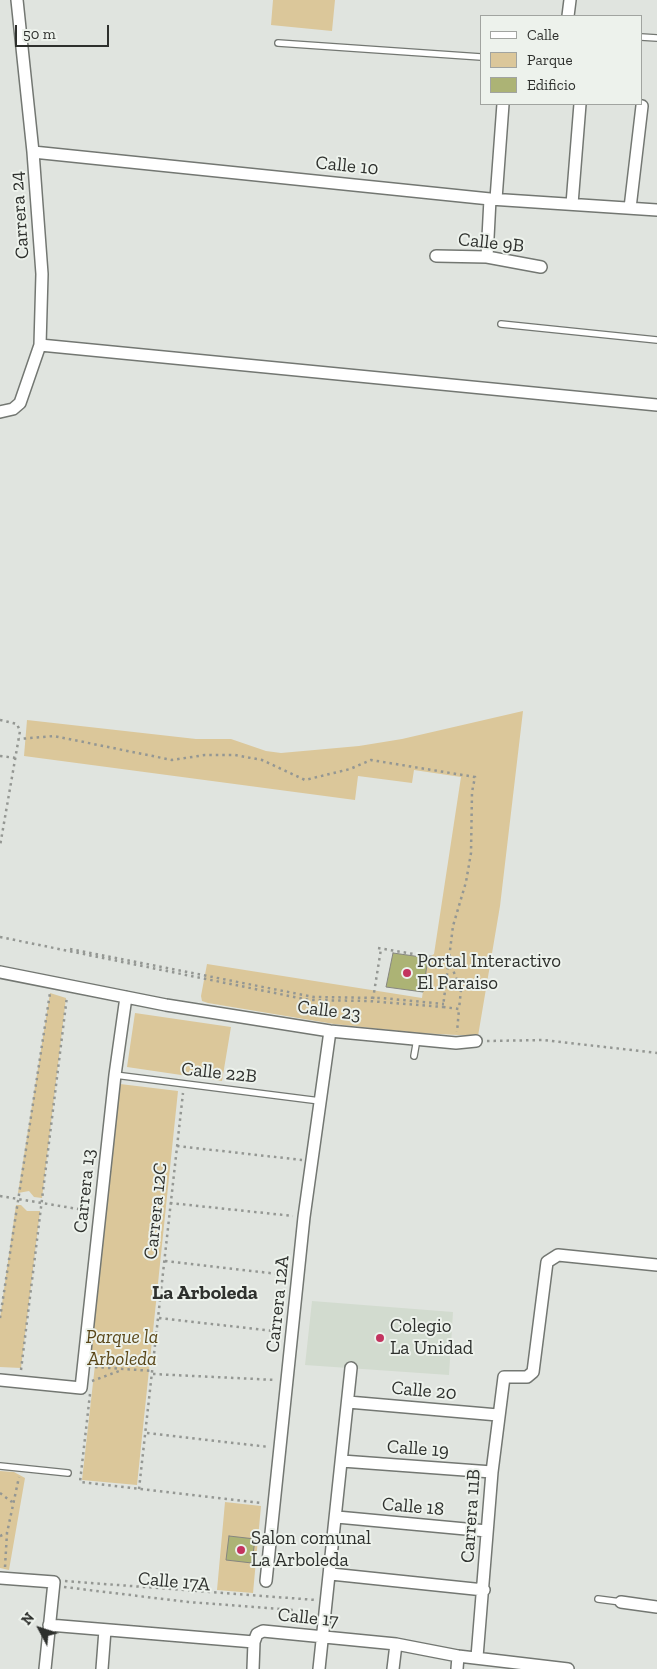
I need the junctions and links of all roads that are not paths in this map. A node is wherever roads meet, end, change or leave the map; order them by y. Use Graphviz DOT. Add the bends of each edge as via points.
graph roads {
  1 [pos="17,0"];
  2 [pos="570,0"];
  3 [pos="568,15"];
  4 [pos="642,37"];
  5 [pos="657,38"];
  6 [pos="278,43"];
  7 [pos="480,57"];
  8 [pos="503,105"];
  9 [pos="580,105"];
  10 [pos="642,106"];
  11 [pos="33,152"];
  12 [pos="493,199"];
  13 [pos="572,204"];
  14 [pos="630,208"];
  15 [pos="657,210"];
  16 [pos="436,256"];
  17 [pos="487,257"];
  18 [pos="541,267"];
  19 [pos="501,324"];
  20 [pos="657,340"];
  21 [pos="40,345"];
  22 [pos="657,404"];
  23 [pos="0,412"];
  24 [pos="0,972"];
  25 [pos="126,997"];
  26 [pos="330,1031"];
  27 [pos="417,1039"];
  28 [pos="476,1041"];
  29 [pos="414,1056"];
  30 [pos="115,1075"];
  31 [pos="320,1101"];
  32 [pos="657,1265"];
  33 [pos="352,1368"];
  34 [pos="0,1380"];
  35 [pos="348,1402"];
  36 [pos="498,1415"];
  37 [pos="342,1460"];
  38 [pos="0,1466"];
  39 [pos="492,1472"];
  40 [pos="68,1473"];
  41 [pos="337,1517"];
  42 [pos="486,1531"];
  43 [pos="331,1574"];
  44 [pos="4,1578"];
  45 [pos="266,1581"];
  46 [pos="484,1590"];
  47 [pos="598,1599"];
  48 [pos="620,1602"];
  49 [pos="657,1607"];
  50 [pos="49,1625"];
  51 [pos="105,1630"];
  52 [pos="322,1637"];
  53 [pos="254,1642"];
  54 [pos="396,1644"];
  55 [pos="458,1656"];
  56 [pos="477,1658"];
  57 [pos="45,1669"];
  58 [pos="102,1669"];
  59 [pos="252,1669"];
  60 [pos="319,1669"];
  61 [pos="393,1669"];
  62 [pos="456,1669"];
  63 [pos="568,1669"];
  1 -- 11 [label="street, Carrera 24"];
  2 -- 3 [label="street"];
  4 -- 5 [label="lane"];
  6 -- 7 [label="lane"];
  8 -- 12 [label="street"];
  9 -- 13 [label="street"];
  10 -- 14 [label="street"];
  11 -- 12 [label="street, Calle 10"];
  11 -- 21 [label="street, Carrera 24" via="42,274"];
  12 -- 13 [label="street, Calle 10"];
  12 -- 17 [label="street"];
  13 -- 14 [label="street, Calle 10"];
  14 -- 15 [label="street, Calle 10"];
  16 -- 17 [label="street, Calle 9B"];
  17 -- 18 [label="street, Calle 9B"];
  19 -- 20 [label="lane"];
  21 -- 22 [label="street"];
  21 -- 23 [label="street, Carrera 24" via="20,402 12,409"];
  24 -- 25 [label="street, Calle 23"];
  25 -- 26 [label="street, Calle 23"];
  25 -- 30 [label="street, Carrera 13"];
  26 -- 27 [label="street, Calle 23"];
  26 -- 31 [label="street, Carrera 12A"];
  27 -- 28 [label="street, Calle 23" via="456,1043"];
  27 -- 29 [label="lane"];
  30 -- 31 [label="lane, Calle 22B"];
  30 -- 34 [label="street, Carrera 13" via="86,1387"];
  31 -- 45 [label="street, Carrera 12A" via="304,1217"];
  32 -- 36 [label="street, Carrera 11B" via="558,1255 551,1257 547,1262 533,1372 527,1377 504,1377"];
  33 -- 35 [label="street"];
  35 -- 36 [label="street, Calle 20"];
  35 -- 37 [label="street"];
  36 -- 39 [label="street, Carrera 11B"];
  37 -- 39 [label="street, Calle 19"];
  37 -- 41 [label="street"];
  38 -- 40 [label="lane"];
  39 -- 42 [label="street, Carrera 11B"];
  41 -- 42 [label="street, Calle 18"];
  41 -- 43 [label="street"];
  42 -- 46 [label="street, Carrera 11B"];
  43 -- 46 [label="street"];
  43 -- 52 [label="street"];
  44 -- 50 [label="street" via="54,1578"];
  46 -- 56 [label="street, Carrera 11B"];
  47 -- 48 [label="lane"];
  48 -- 49 [label="street"];
  50 -- 51 [label="street, Calle 17"];
  50 -- 57 [label="street"];
  51 -- 53 [label="street, Calle 17"];
  51 -- 58 [label="street"];
  52 -- 53 [label="street, Calle 17" via="264,1631 257,1634"];
  52 -- 54 [label="street, Calle 17"];
  52 -- 60 [label="street"];
  53 -- 59 [label="street"];
  54 -- 55 [label="street, Calle 17"];
  54 -- 61 [label="street"];
  55 -- 56 [label="street, Calle 17"];
  55 -- 62 [label="street"];
  56 -- 63 [label="street, Calle 17"];
}
